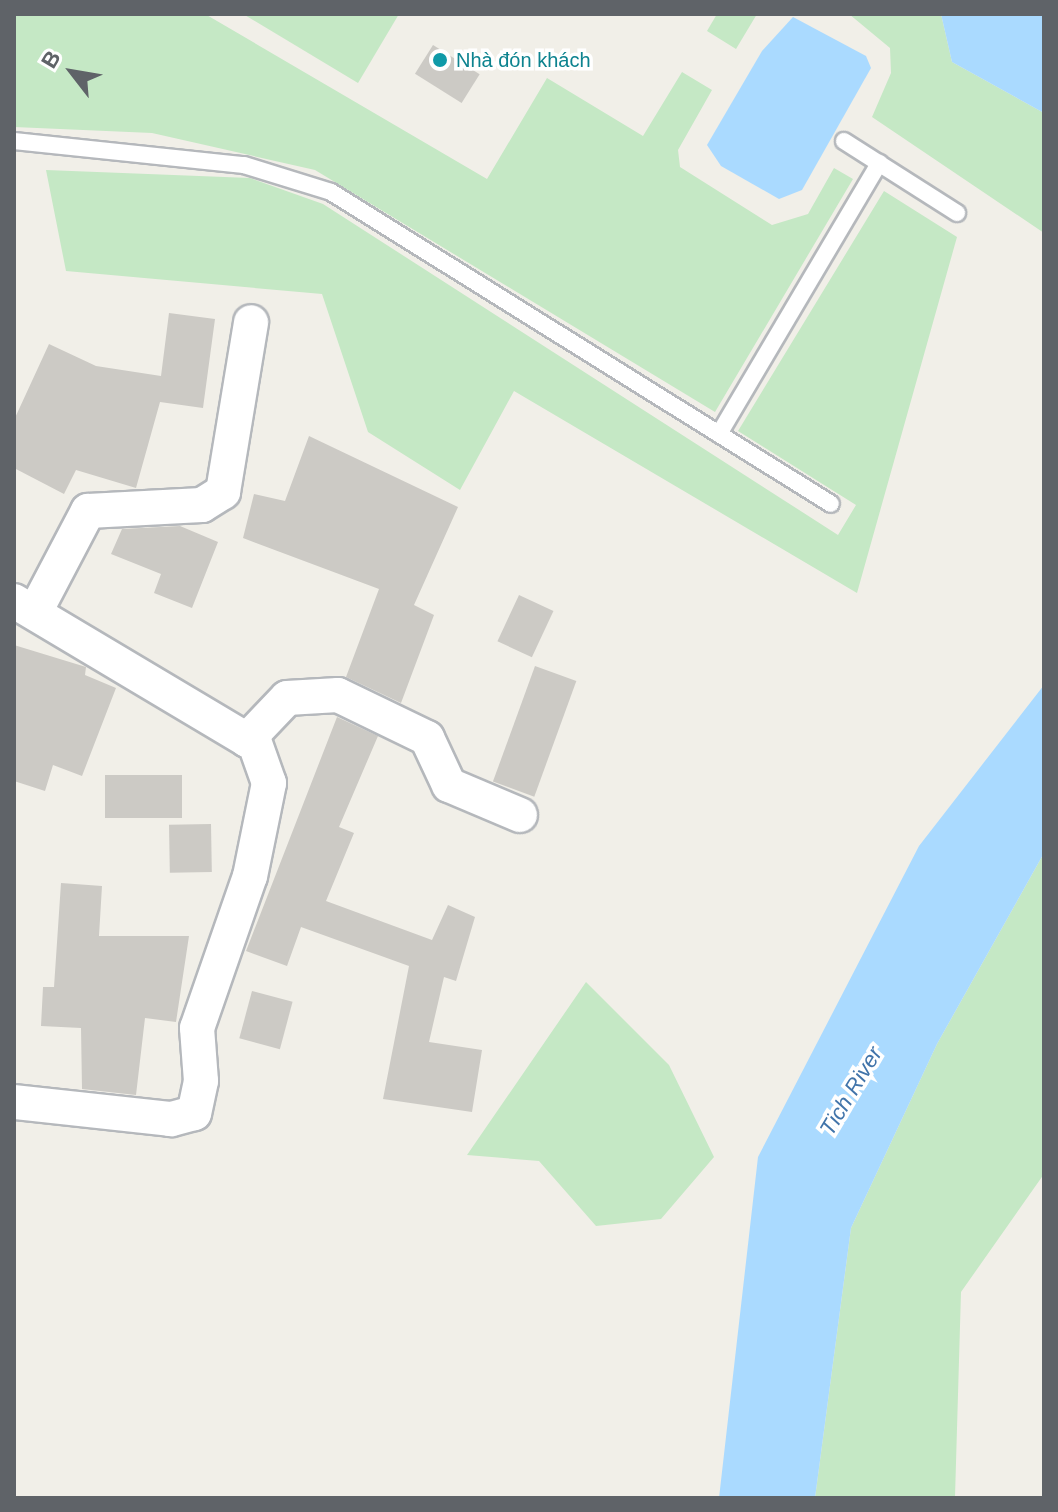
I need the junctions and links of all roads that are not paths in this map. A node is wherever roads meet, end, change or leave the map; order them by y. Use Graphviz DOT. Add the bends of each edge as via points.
graph roads {
  1 [pos="14,141"];
  2 [pos="844,141"];
  3 [pos="879,163"];
  4 [pos="957,213"];
  5 [pos="251,322"];
  6 [pos="719,434"];
  7 [pos="831,504"];
  8 [pos="25,605"];
  9 [pos="247,740"];
  10 [pos="520,815"];
  11 [pos="14,1102"];
  1 -- 6 [label="lane" via="244,165 331,192"];
  2 -- 3 [label="lane"];
  3 -- 4 [label="lane"];
  3 -- 6 [label="lane"];
  5 -- 8 [label="street" via="223,492 202,505 88,511"];
  6 -- 7 [label="lane"];
  8 -- 9 [label="street"];
  9 -- 10 [label="street" via="287,698 338,695 427,738 449,785"];
  9 -- 11 [label="street" via="252,735 264,757 269,783 263,825 197,1028 201,1081 194,1113 156,1118"];
}
